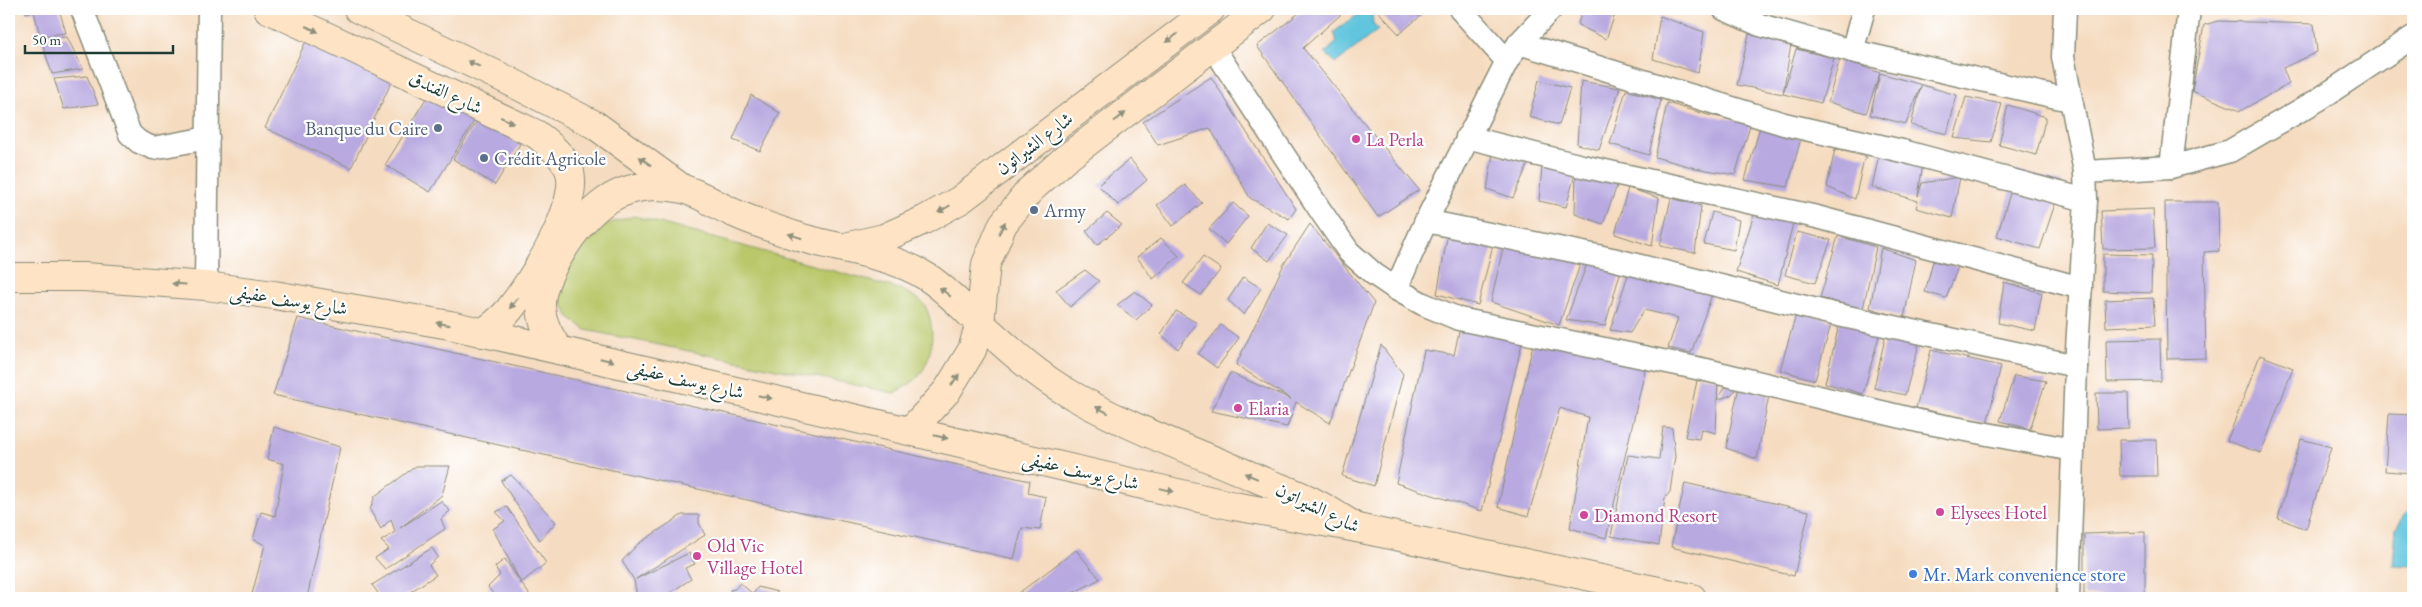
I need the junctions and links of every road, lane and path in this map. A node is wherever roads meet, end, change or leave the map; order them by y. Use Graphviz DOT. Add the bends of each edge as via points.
graph roads {
  1 [pos="82,9"];
  2 [pos="209,9"];
  3 [pos="268,9"];
  4 [pos="358,9"];
  5 [pos="1211,9"];
  6 [pos="1262,9"];
  7 [pos="1460,9"];
  8 [pos="1551,9"];
  9 [pos="1724,9"];
  10 [pos="1864,9"];
  11 [pos="2065,9"];
  12 [pos="2189,9"];
  13 [pos="2413,38"];
  14 [pos="1213,48"];
  15 [pos="1852,51"];
  16 [pos="1513,52"];
  17 [pos="2070,100"];
  18 [pos="1467,137"];
  19 [pos="208,138"];
  20 [pos="2171,167"];
  21 [pos="2086,172"];
  22 [pos="684,190"];
  23 [pos="2086,200"];
  24 [pos="565,216"];
  25 [pos="1426,221"];
  26 [pos="841,247"];
  27 [pos="544,269"];
  28 [pos="9,277"];
  29 [pos="206,286"];
  30 [pos="2081,288"];
  31 [pos="1396,289"];
  32 [pos="980,323"];
  33 [pos="483,333"];
  34 [pos="559,350"];
  35 [pos="2076,366"];
  36 [pos="911,430"];
  37 [pos="2073,450"];
  38 [pos="1357,528"];
  39 [pos="1692,598"];
  40 [pos="2068,598"];
  1 -- 19 [label="street" via="130,134 153,148"];
  2 -- 19 [label="street"];
  3 -- 24 [label="street, شارع الفندق, one-way" via="536,134 568,167 572,186"];
  22 -- 4 [label="street, شارع الفندق, one-way" via="595,125"];
  5 -- 26 [label="street, شارع الشيراتون, one-way" via="960,200 884,238"];
  6 -- 14 [label="street, شارع الشيراتون"];
  7 -- 16 [label="street"];
  8 -- 16 [label="street"];
  9 -- 15 [label="street" via="1760,25"];
  10 -- 15 [label="street"];
  11 -- 17 [label="street" via="2063,57"];
  12 -- 20 [label="street"];
  13 -- 20 [label="street" via="2318,100 2230,151"];
  14 -- 31 [label="street" via="1350,252"];
  32 -- 14 [label="street, شارع الشيراتون, one-way" via="986,264 1003,224 1030,190 1065,159"];
  15 -- 17 [label="street"];
  16 -- 18 [label="street"];
  16 -- 23 [label="street"];
  17 -- 21 [label="street"];
  18 -- 25 [label="street"];
  18 -- 30 [label="street" via="1582,166 1817,217"];
  19 -- 29 [label="street"];
  20 -- 21 [label="street"];
  21 -- 23 [label="street"];
  26 -- 22 [label="street, شارع الشيراتون, one-way" via="776,230"];
  22 -- 27 [label="street, شارع الشيراتون" via="656,186 626,191 604,201 585,216"];
  23 -- 30 [label="street"];
  24 -- 27 [label="street, شارع الشيراتون"];
  25 -- 31 [label="street"];
  25 -- 35 [label="street" via="1612,259 1829,313"];
  32 -- 26 [label="street, شارع الشيراتون, one-way" via="928,277 898,262"];
  27 -- 33 [label="street, one-way" via="507,312"];
  27 -- 34 [label="street, شارع الشيراتون" via="541,314 548,334"];
  29 -- 28 [label="street, شارع يوسف عفيفى, one-way" via="84,277"];
  33 -- 29 [label="street, شارع يوسف عفيفى, one-way" via="274,295"];
  30 -- 35 [label="street"];
  31 -- 37 [label="street" via="1459,319 1716,372 1923,422"];
  36 -- 32 [label="street, شارع الشيراتون, one-way" via="961,371"];
  38 -- 32 [label="street, شارع الشيراتون, one-way" via="1315,503 1118,419 1068,393 1022,360"];
  33 -- 34 [label="street, شارع يوسف عفيفى"];
  34 -- 36 [label="street, شارع يوسف عفيفى, one-way"];
  35 -- 37 [label="street"];
  36 -- 38 [label="street, شارع يوسف عفيفى, one-way" via="1234,506"];
  37 -- 40 [label="street"];
  38 -- 39 [label="street, شارع الشيراتون"];
}
